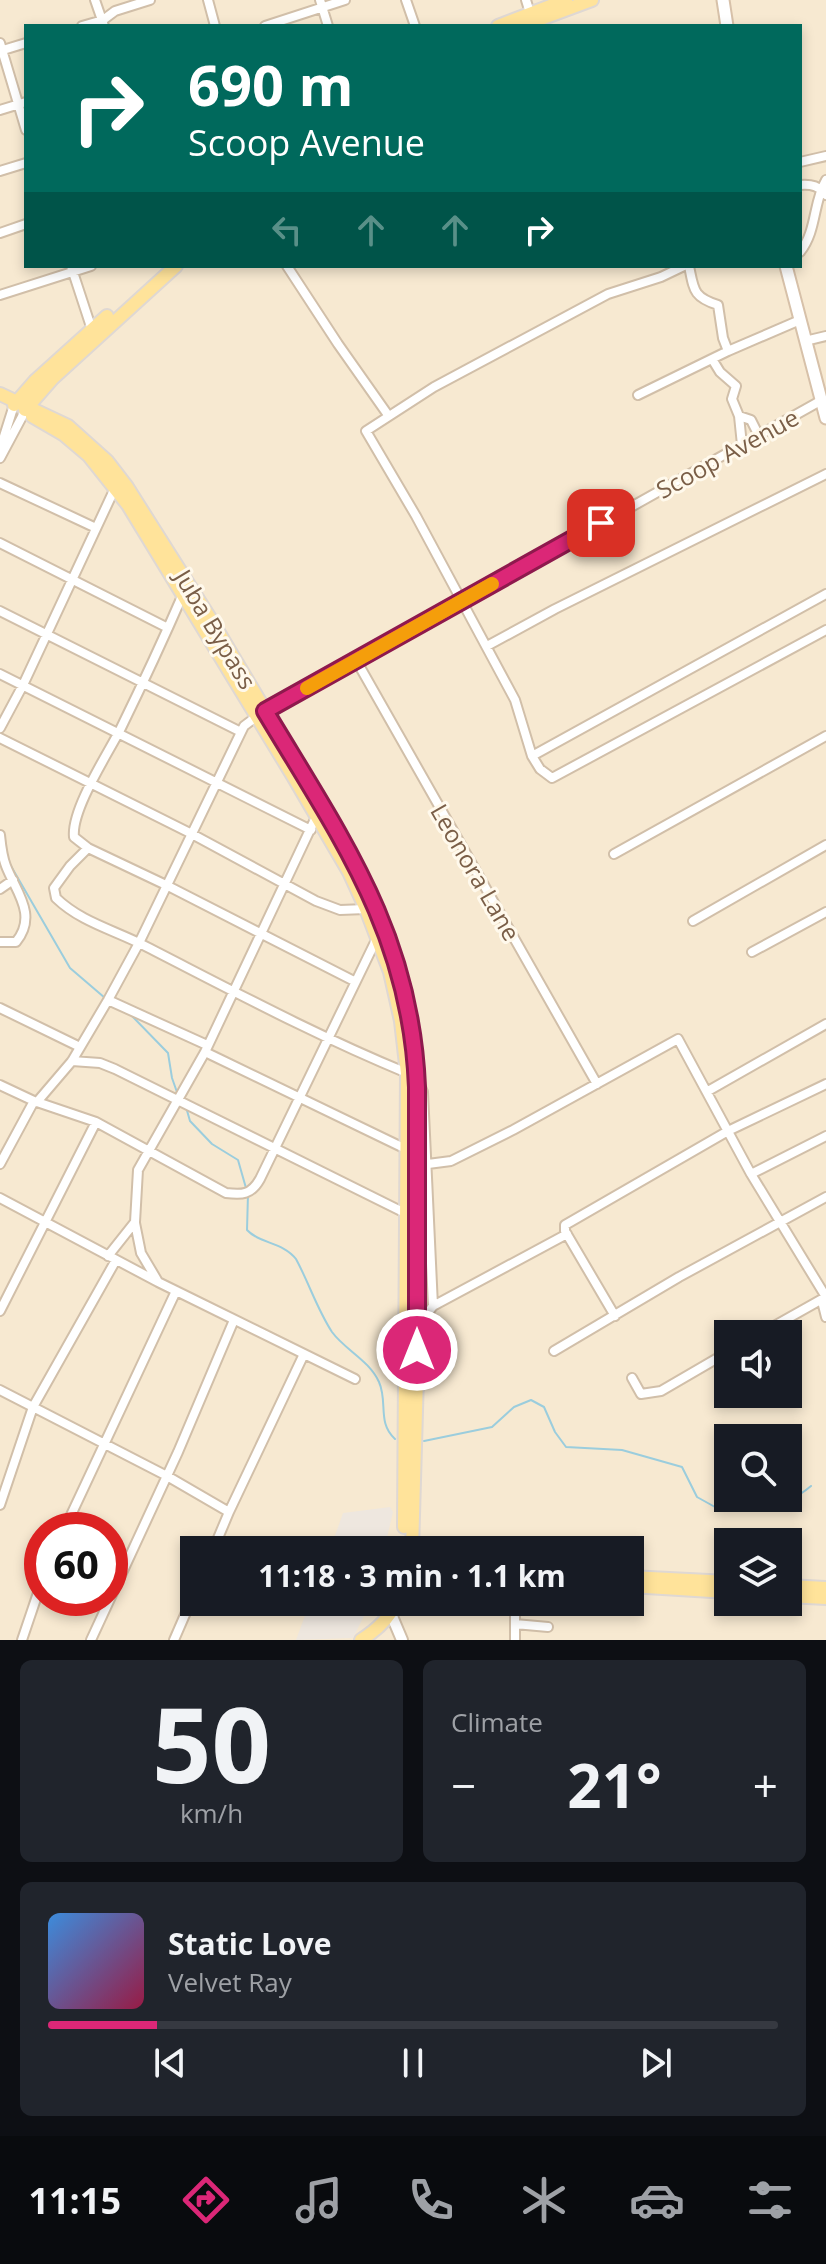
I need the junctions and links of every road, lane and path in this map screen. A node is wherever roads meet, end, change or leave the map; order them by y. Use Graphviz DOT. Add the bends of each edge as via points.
graph roads {
  1 [pos="95,0"];
  2 [pos="150,0"];
  3 [pos="208,0"];
  4 [pos="345,0"];
  5 [pos="406,0"];
  6 [pos="566,0"];
  7 [pos="592,0"];
  8 [pos="720,0"];
  9 [pos="321,4"];
  10 [pos="528,6"];
  11 [pos="103,23"];
  12 [pos="214,24"];
  13 [pos="270,24"];
  14 [pos="327,24"];
  15 [pos="414,24"];
  16 [pos="501,24"];
  17 [pos="527,24"];
  18 [pos="727,24"];
  19 [pos="24,43"];
  20 [pos="1,48"];
  21 [pos="22,103"];
  22 [pos="0,110"];
  23 [pos="826,156"];
  24 [pos="802,162"];
  25 [pos="24,164"];
  26 [pos="0,171"];
  27 [pos="802,185"];
  28 [pos="824,188"];
  29 [pos="24,225"];
  30 [pos="0,233"];
  31 [pos="802,249"];
  32 [pos="162,268"];
  33 [pos="174,268"];
  34 [pos="288,268"];
  35 [pos="681,268"];
  36 [pos="687,268"];
  37 [pos="787,268"];
  38 [pos="72,269"];
  39 [pos="0,295"];
  40 [pos="800,320"];
  41 [pos="92,330"];
  42 [pos="826,336"];
  43 [pos="805,341"];
  44 [pos="728,351"];
  45 [pos="712,359"];
  46 [pos="822,386"];
  47 [pos="0,394"];
  48 [pos="638,395"];
  49 [pos="822,400"];
  50 [pos="16,406"];
  51 [pos="388,415"];
  52 [pos="739,416"];
  53 [pos="826,418"];
  54 [pos="759,436"];
  55 [pos="742,445"];
  56 [pos="0,449"];
  57 [pos="0,458"];
  58 [pos="826,474"];
  59 [pos="0,483"];
  60 [pos="115,488"];
  61 [pos="96,528"];
  62 [pos="0,543"];
  63 [pos="70,581"];
  64 [pos="183,594"];
  65 [pos="826,594"];
  66 [pos="463,600"];
  67 [pos="0,611"];
  68 [pos="168,628"];
  69 [pos="826,630"];
  70 [pos="47,634"];
  71 [pos="487,646"];
  72 [pos="356,660"];
  73 [pos="0,674"];
  74 [pos="143,682"];
  75 [pos="23,685"];
  76 [pos="260,714"];
  77 [pos="0,728"];
  78 [pos="241,732"];
  79 [pos="118,733"];
  80 [pos="826,736"];
  81 [pos="0,738"];
  82 [pos="532,756"];
  83 [pos="91,782"];
  84 [pos="216,783"];
  85 [pos="314,823"];
  86 [pos="190,833"];
  87 [pos="0,835"];
  88 [pos="826,845"];
  89 [pos="88,848"];
  90 [pos="614,854"];
  91 [pos="13,880"];
  92 [pos="166,885"];
  93 [pos="285,885"];
  94 [pos="0,889"];
  95 [pos="366,909"];
  96 [pos="826,912"];
  97 [pos="693,921"];
  98 [pos="261,935"];
  99 [pos="377,938"];
  100 [pos="0,942"];
  101 [pos="139,943"];
  102 [pos="752,952"];
  103 [pos="354,981"];
  104 [pos="234,992"];
  105 [pos="108,1000"];
  106 [pos="0,1008"];
  107 [pos="826,1024"];
  108 [pos="329,1041"];
  109 [pos="80,1047"];
  110 [pos="206,1048"];
  111 [pos="72,1061"];
  112 [pos="411,1075"];
  113 [pos="597,1084"];
  114 [pos="826,1084"];
  115 [pos="0,1085"];
  116 [pos="708,1091"];
  117 [pos="300,1096"];
  118 [pos="177,1101"];
  119 [pos="35,1102"];
  120 [pos="96,1122"];
  121 [pos="728,1131"];
  122 [pos="826,1136"];
  123 [pos="149,1149"];
  124 [pos="273,1149"];
  125 [pos="412,1153"];
  126 [pos="0,1164"];
  127 [pos="428,1164"];
  128 [pos="751,1174"];
  129 [pos="826,1197"];
  130 [pos="0,1198"];
  131 [pos="407,1214"];
  132 [pos="46,1222"];
  133 [pos="135,1222"];
  134 [pos="782,1223"];
  135 [pos="567,1234"];
  136 [pos="112,1258"];
  137 [pos="158,1282"];
  138 [pos="176,1291"];
  139 [pos="825,1297"];
  140 [pos="433,1306"];
  141 [pos="0,1311"];
  142 [pos="615,1316"];
  143 [pos="826,1317"];
  144 [pos="234,1320"];
  145 [pos="785,1320"];
  146 [pos="416,1328"];
  147 [pos="554,1351"];
  148 [pos="304,1354"];
  149 [pos="714,1360"];
  150 [pos="632,1378"];
  151 [pos="355,1379"];
  152 [pos="0,1390"];
  153 [pos="33,1407"];
  154 [pos="104,1445"];
  155 [pos="167,1476"];
  156 [pos="0,1505"];
  157 [pos="72,1512"];
  158 [pos="229,1512"];
  159 [pos="219,1536"];
  160 [pos="404,1536"];
  161 [pos="412,1536"];
  162 [pos="644,1578"];
  163 [pos="714,1581"];
  164 [pos="644,1587"];
  165 [pos="802,1587"];
  166 [pos="826,1588"];
  167 [pos="714,1591"];
  168 [pos="802,1597"];
  169 [pos="826,1598"];
  170 [pos="30,1616"];
  171 [pos="184,1616"];
  172 [pos="384,1616"];
  173 [pos="396,1616"];
  174 [pos="515,1616"];
  175 [pos="515,1624"];
  176 [pos="548,1627"];
  177 [pos="22,1640"];
  178 [pos="91,1640"];
  179 [pos="174,1640"];
  180 [pos="361,1640"];
  181 [pos="402,1640"];
  182 [pos="515,1640"];
  1 -- 11 [label="street"];
  2 -- 11 [label="street" via="115,11"];
  3 -- 12 [label="street"];
  4 -- 9 [label="street"];
  5 -- 15 [label="street"];
  6 -- 10 [label="main road"];
  7 -- 17 [label="main road"];
  8 -- 18 [label="main road"];
  9 -- 13 [label="street"];
  9 -- 14 [label="street"];
  10 -- 16 [label="main road"];
  19 -- 20 [label="street"];
  20 -- 21 [label="street"];
  21 -- 22 [label="street"];
  23 -- 24 [label="street"];
  25 -- 26 [label="street"];
  27 -- 28 [label="street"];
  28 -- 31 [label="street"];
  29 -- 30 [label="street"];
  32 -- 41 [label="main road"];
  33 -- 50 [label="main road"];
  34 -- 51 [label="street"];
  35 -- 51 [label="street" via="608,294"];
  36 -- 44 [label="street" via="695,293 718,305"];
  37 -- 40 [label="main road"];
  38 -- 39 [label="street"];
  38 -- 41 [label="street"];
  40 -- 43 [label="main road"];
  40 -- 44 [label="street"];
  41 -- 50 [label="main road"];
  42 -- 43 [label="street"];
  43 -- 46 [label="main road"];
  44 -- 45 [label="street"];
  45 -- 48 [label="street"];
  45 -- 52 [label="street" via="736,386 732,399"];
  46 -- 49 [label="main road"];
  47 -- 50 [label="main road, Juba Bypass"];
  49 -- 53 [label="main road"];
  49 -- 54 [label="street, Scoop Avenue"];
  50 -- 56 [label="street"];
  50 -- 57 [label="street"];
  50 -- 60 [label="main road, Juba Bypass" via="75,444"];
  50 -- 76 [label="main road, Juba Bypass" via="68,426 115,471 165,546"];
  51 -- 66 [label="street" via="366,431"];
  52 -- 54 [label="street" via="751,420"];
  52 -- 55 [label="street"];
  54 -- 55 [label="street, Scoop Avenue"];
  55 -- 66 [label="street, Scoop Avenue"];
  58 -- 71 [label="street"];
  59 -- 61 [label="street"];
  60 -- 61 [label="street"];
  60 -- 64 [label="main road, Juba Bypass"];
  61 -- 63 [label="street"];
  62 -- 63 [label="street"];
  63 -- 68 [label="street"];
  63 -- 70 [label="street"];
  64 -- 68 [label="street"];
  64 -- 76 [label="main road, Juba Bypass"];
  65 -- 82 [label="street"];
  66 -- 71 [label="street"];
  66 -- 72 [label="street, Scoop Avenue"];
  67 -- 70 [label="street"];
  68 -- 74 [label="street"];
  69 -- 82 [label="street" via="552,778"];
  70 -- 74 [label="street"];
  70 -- 75 [label="street"];
  71 -- 82 [label="street" via="515,700"];
  72 -- 76 [label="street, Scoop Avenue"];
  72 -- 113 [label="street, Leonora Lane"];
  73 -- 75 [label="street"];
  74 -- 78 [label="street"];
  74 -- 79 [label="street"];
  75 -- 77 [label="street"];
  75 -- 79 [label="street"];
  76 -- 78 [label="street, Scoop Avenue"];
  76 -- 85 [label="main road, Juba Bypass"];
  76 -- 112 [label="main road, Juba Bypass" via="356,863 387,933 411,1019"];
  78 -- 84 [label="street, Scoop Avenue"];
  79 -- 83 [label="street"];
  79 -- 84 [label="street"];
  80 -- 90 [label="street"];
  81 -- 83 [label="street"];
  83 -- 86 [label="street"];
  83 -- 89 [label="street" via="73,833"];
  84 -- 85 [label="street"];
  84 -- 86 [label="street, Scoop Avenue"];
  85 -- 93 [label="street"];
  85 -- 95 [label="main road, Juba Bypass"];
  86 -- 92 [label="street, Scoop Avenue"];
  86 -- 93 [label="street"];
  87 -- 91 [label="street"];
  88 -- 97 [label="street"];
  89 -- 92 [label="street"];
  89 -- 101 [label="street" via="54,888 56,898 81,918"];
  91 -- 94 [label="street"];
  91 -- 100 [label="street" via="26,907 25,923 16,942"];
  92 -- 98 [label="street"];
  92 -- 101 [label="street, Scoop Avenue"];
  93 -- 95 [label="street" via="340,910"];
  93 -- 98 [label="street"];
  95 -- 99 [label="main road, Juba Bypass"];
  96 -- 102 [label="street"];
  98 -- 103 [label="street"];
  98 -- 104 [label="street"];
  99 -- 103 [label="street"];
  99 -- 112 [label="main road, Juba Bypass" via="398,1002"];
  101 -- 104 [label="street"];
  101 -- 105 [label="street, Scoop Avenue"];
  103 -- 108 [label="street"];
  104 -- 108 [label="street"];
  104 -- 110 [label="street"];
  105 -- 109 [label="street, Scoop Avenue"];
  105 -- 110 [label="street"];
  106 -- 109 [label="street"];
  107 -- 116 [label="street"];
  108 -- 112 [label="street"];
  108 -- 117 [label="street"];
  109 -- 111 [label="street, Scoop Avenue"];
  110 -- 117 [label="street"];
  110 -- 118 [label="street"];
  111 -- 118 [label="street" via="100,1063"];
  111 -- 119 [label="street, Scoop Avenue"];
  112 -- 125 [label="main road, Juba Bypass"];
  112 -- 127 [label="street" via="423,1092"];
  113 -- 116 [label="street" via="678,1039"];
  113 -- 127 [label="street" via="451,1161"];
  114 -- 121 [label="street"];
  115 -- 119 [label="street"];
  116 -- 121 [label="street"];
  117 -- 124 [label="street"];
  117 -- 125 [label="street"];
  118 -- 123 [label="street"];
  118 -- 124 [label="street"];
  119 -- 120 [label="street"];
  119 -- 126 [label="street, Scoop Avenue"];
  120 -- 123 [label="street"];
  120 -- 132 [label="street"];
  121 -- 128 [label="street"];
  121 -- 135 [label="street" via="570,1220"];
  122 -- 128 [label="street"];
  123 -- 124 [label="street" via="226,1193 241,1194 254,1189"];
  123 -- 133 [label="street" via="136,1176"];
  124 -- 131 [label="street"];
  125 -- 127 [label="street"];
  125 -- 131 [label="main road, Juba Bypass"];
  125 -- 146 [label="main road, Juba Bypass"];
  127 -- 140 [label="street"];
  128 -- 134 [label="street"];
  129 -- 134 [label="street"];
  130 -- 132 [label="street"];
  131 -- 160 [label="main road, Juba Bypass"];
  132 -- 136 [label="street"];
  132 -- 141 [label="street"];
  133 -- 136 [label="street"];
  133 -- 137 [label="street" via="141,1253"];
  134 -- 139 [label="street"];
  134 -- 142 [label="street"];
  135 -- 140 [label="street"];
  135 -- 142 [label="street"];
  136 -- 137 [label="street"];
  136 -- 153 [label="street"];
  137 -- 138 [label="street"];
  138 -- 144 [label="street"];
  138 -- 154 [label="street"];
  139 -- 143 [label="street"];
  139 -- 145 [label="street"];
  140 -- 146 [label="street"];
  142 -- 147 [label="street"];
  144 -- 148 [label="street"];
  144 -- 155 [label="street"];
  146 -- 161 [label="main road, Juba Bypass"];
  148 -- 151 [label="street"];
  148 -- 158 [label="street"];
  149 -- 150 [label="street" via="655,1393 641,1394"];
  152 -- 153 [label="street"];
  153 -- 154 [label="street"];
  153 -- 156 [label="street"];
  154 -- 155 [label="street"];
  154 -- 157 [label="street"];
  155 -- 158 [label="street"];
  155 -- 178 [label="street"];
  158 -- 159 [label="street"];
  162 -- 163 [label="main road"];
  164 -- 167 [label="main road"];
  165 -- 166 [label="main road"];
  168 -- 169 [label="main road"];
  170 -- 177 [label="street"];
  171 -- 179 [label="street"];
  172 -- 180 [label="main road"];
  173 -- 181 [label="street"];
  174 -- 175 [label="street"];
  175 -- 176 [label="street"];
  175 -- 182 [label="street"];
}
